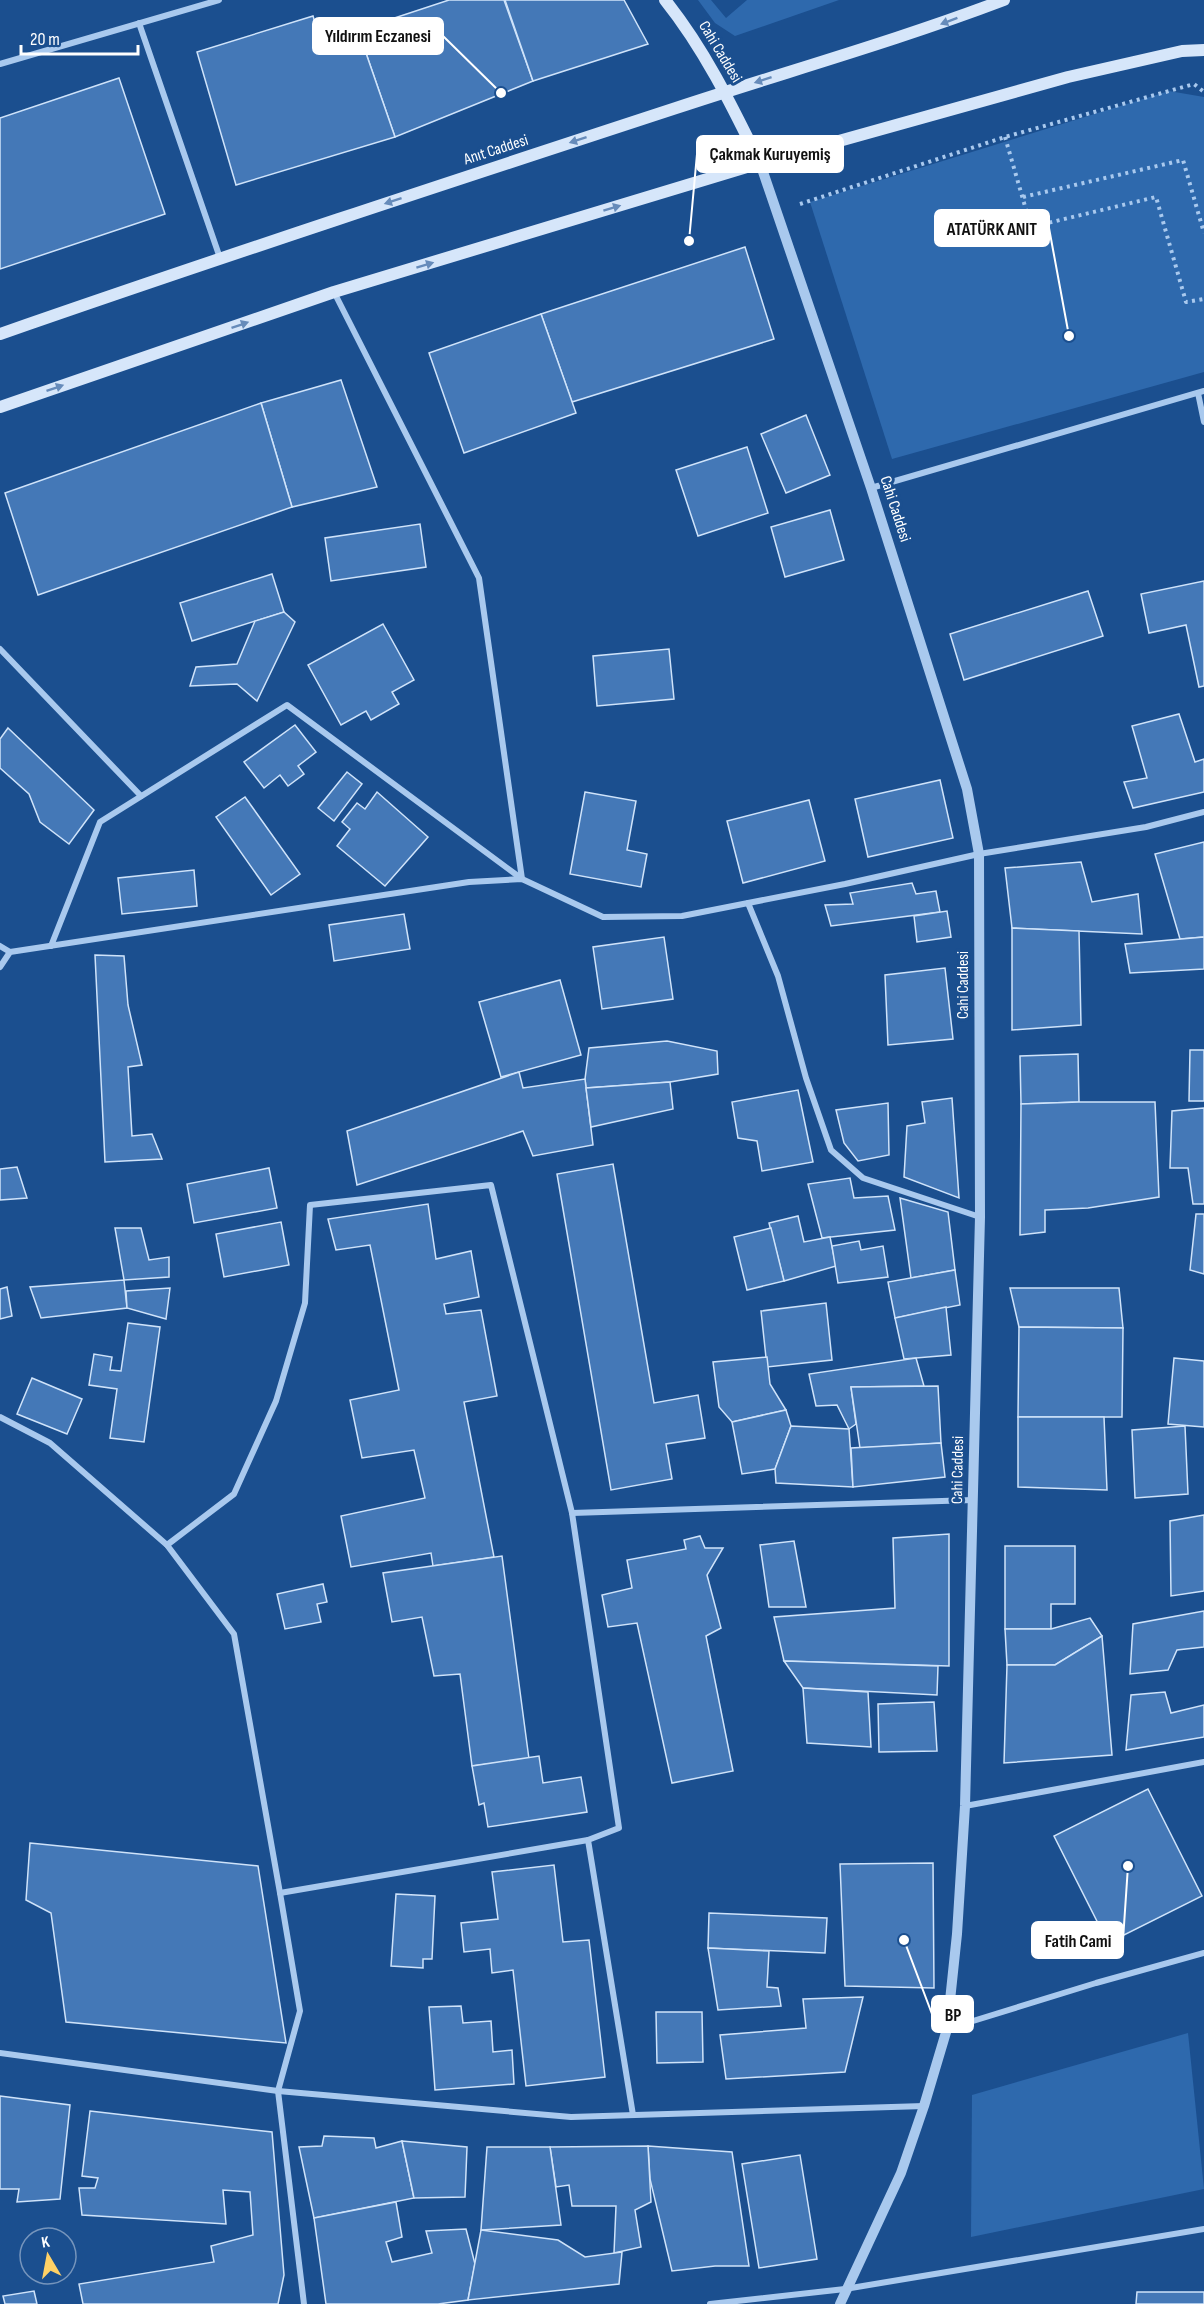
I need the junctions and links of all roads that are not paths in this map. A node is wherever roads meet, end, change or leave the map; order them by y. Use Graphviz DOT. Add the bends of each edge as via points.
graph roads {
  1 [pos="219,0"];
  2 [pos="665,0"];
  3 [pos="1004,0"];
  4 [pos="139,23"];
  5 [pos="1204,50"];
  6 [pos="0,64"];
  7 [pos="726,92"];
  8 [pos="760,163"];
  9 [pos="220,258"];
  10 [pos="334,292"];
  11 [pos="0,334"];
  12 [pos="1201,392"];
  13 [pos="0,407"];
  14 [pos="1204,422"];
  15 [pos="871,488"];
  16 [pos="0,649"];
  17 [pos="141,796"];
  18 [pos="1204,812"];
  19 [pos="980,854"];
  20 [pos="522,879"];
  21 [pos="748,903"];
  22 [pos="0,946"];
  23 [pos="51,946"];
  24 [pos="10,952"];
  25 [pos="0,967"];
  26 [pos="980,1217"];
  27 [pos="0,1417"];
  28 [pos="974,1500"];
  29 [pos="572,1513"];
  30 [pos="167,1545"];
  31 [pos="1204,1762"];
  32 [pos="965,1806"];
  33 [pos="588,1840"];
  34 [pos="280,1893"];
  35 [pos="1204,1953"];
  36 [pos="947,2029"];
  37 [pos="0,2053"];
  38 [pos="278,2091"];
  39 [pos="924,2106"];
  40 [pos="633,2115"];
  41 [pos="1204,2229"];
  42 [pos="845,2289"];
  43 [pos="304,2304"];
  44 [pos="710,2304"];
  45 [pos="840,2304"];
  1 -- 4 [label="street"];
  2 -- 7 [label="main road, Cahi Caddesi"];
  3 -- 7 [label="main road, Anıt Caddesi, one-way"];
  4 -- 6 [label="street"];
  4 -- 9 [label="street"];
  5 -- 8 [label="main road" via="1182,51 1068,77"];
  7 -- 8 [label="main road, Cahi Caddesi"];
  7 -- 9 [label="main road, Anıt Caddesi, one-way"];
  10 -- 8 [label="main road, one-way"];
  8 -- 15 [label="street, Cahi Caddesi"];
  9 -- 11 [label="main road, Anıt Caddesi"];
  13 -- 10 [label="main road, one-way"];
  10 -- 20 [label="street" via="479,578"];
  12 -- 14 [label="street"];
  12 -- 15 [label="street"];
  15 -- 19 [label="street, Cahi Caddesi" via="967,789"];
  16 -- 17 [label="street"];
  17 -- 20 [label="street" via="287,705"];
  17 -- 23 [label="street" via="100,822"];
  18 -- 19 [label="street" via="1146,827"];
  19 -- 21 [label="street"];
  19 -- 26 [label="street, Cahi Caddesi"];
  20 -- 21 [label="street" via="603,916 682,916"];
  20 -- 23 [label="street" via="469,882"];
  21 -- 26 [label="street" via="778,976 831,1150 863,1178"];
  22 -- 24 [label="street"];
  23 -- 24 [label="street"];
  24 -- 25 [label="street"];
  26 -- 28 [label="street, Cahi Caddesi"];
  27 -- 30 [label="street" via="50,1443"];
  28 -- 29 [label="street"];
  28 -- 32 [label="street, Cahi Caddesi"];
  29 -- 30 [label="street" via="491,1185 310,1205 305,1303 276,1401 234,1494"];
  29 -- 33 [label="street" via="619,1828"];
  30 -- 34 [label="street" via="234,1634"];
  31 -- 32 [label="street"];
  32 -- 36 [label="street, Cahi Caddesi"];
  33 -- 34 [label="street"];
  33 -- 40 [label="street"];
  34 -- 38 [label="street" via="300,2011"];
  35 -- 36 [label="street"];
  36 -- 39 [label="street, Cahi Caddesi"];
  37 -- 38 [label="street"];
  38 -- 40 [label="street" via="571,2116"];
  38 -- 43 [label="street"];
  39 -- 40 [label="street"];
  39 -- 42 [label="street, Cahi Caddesi" via="901,2173"];
  41 -- 42 [label="street"];
  42 -- 44 [label="street"];
  42 -- 45 [label="street, Cahi Caddesi"];
}
